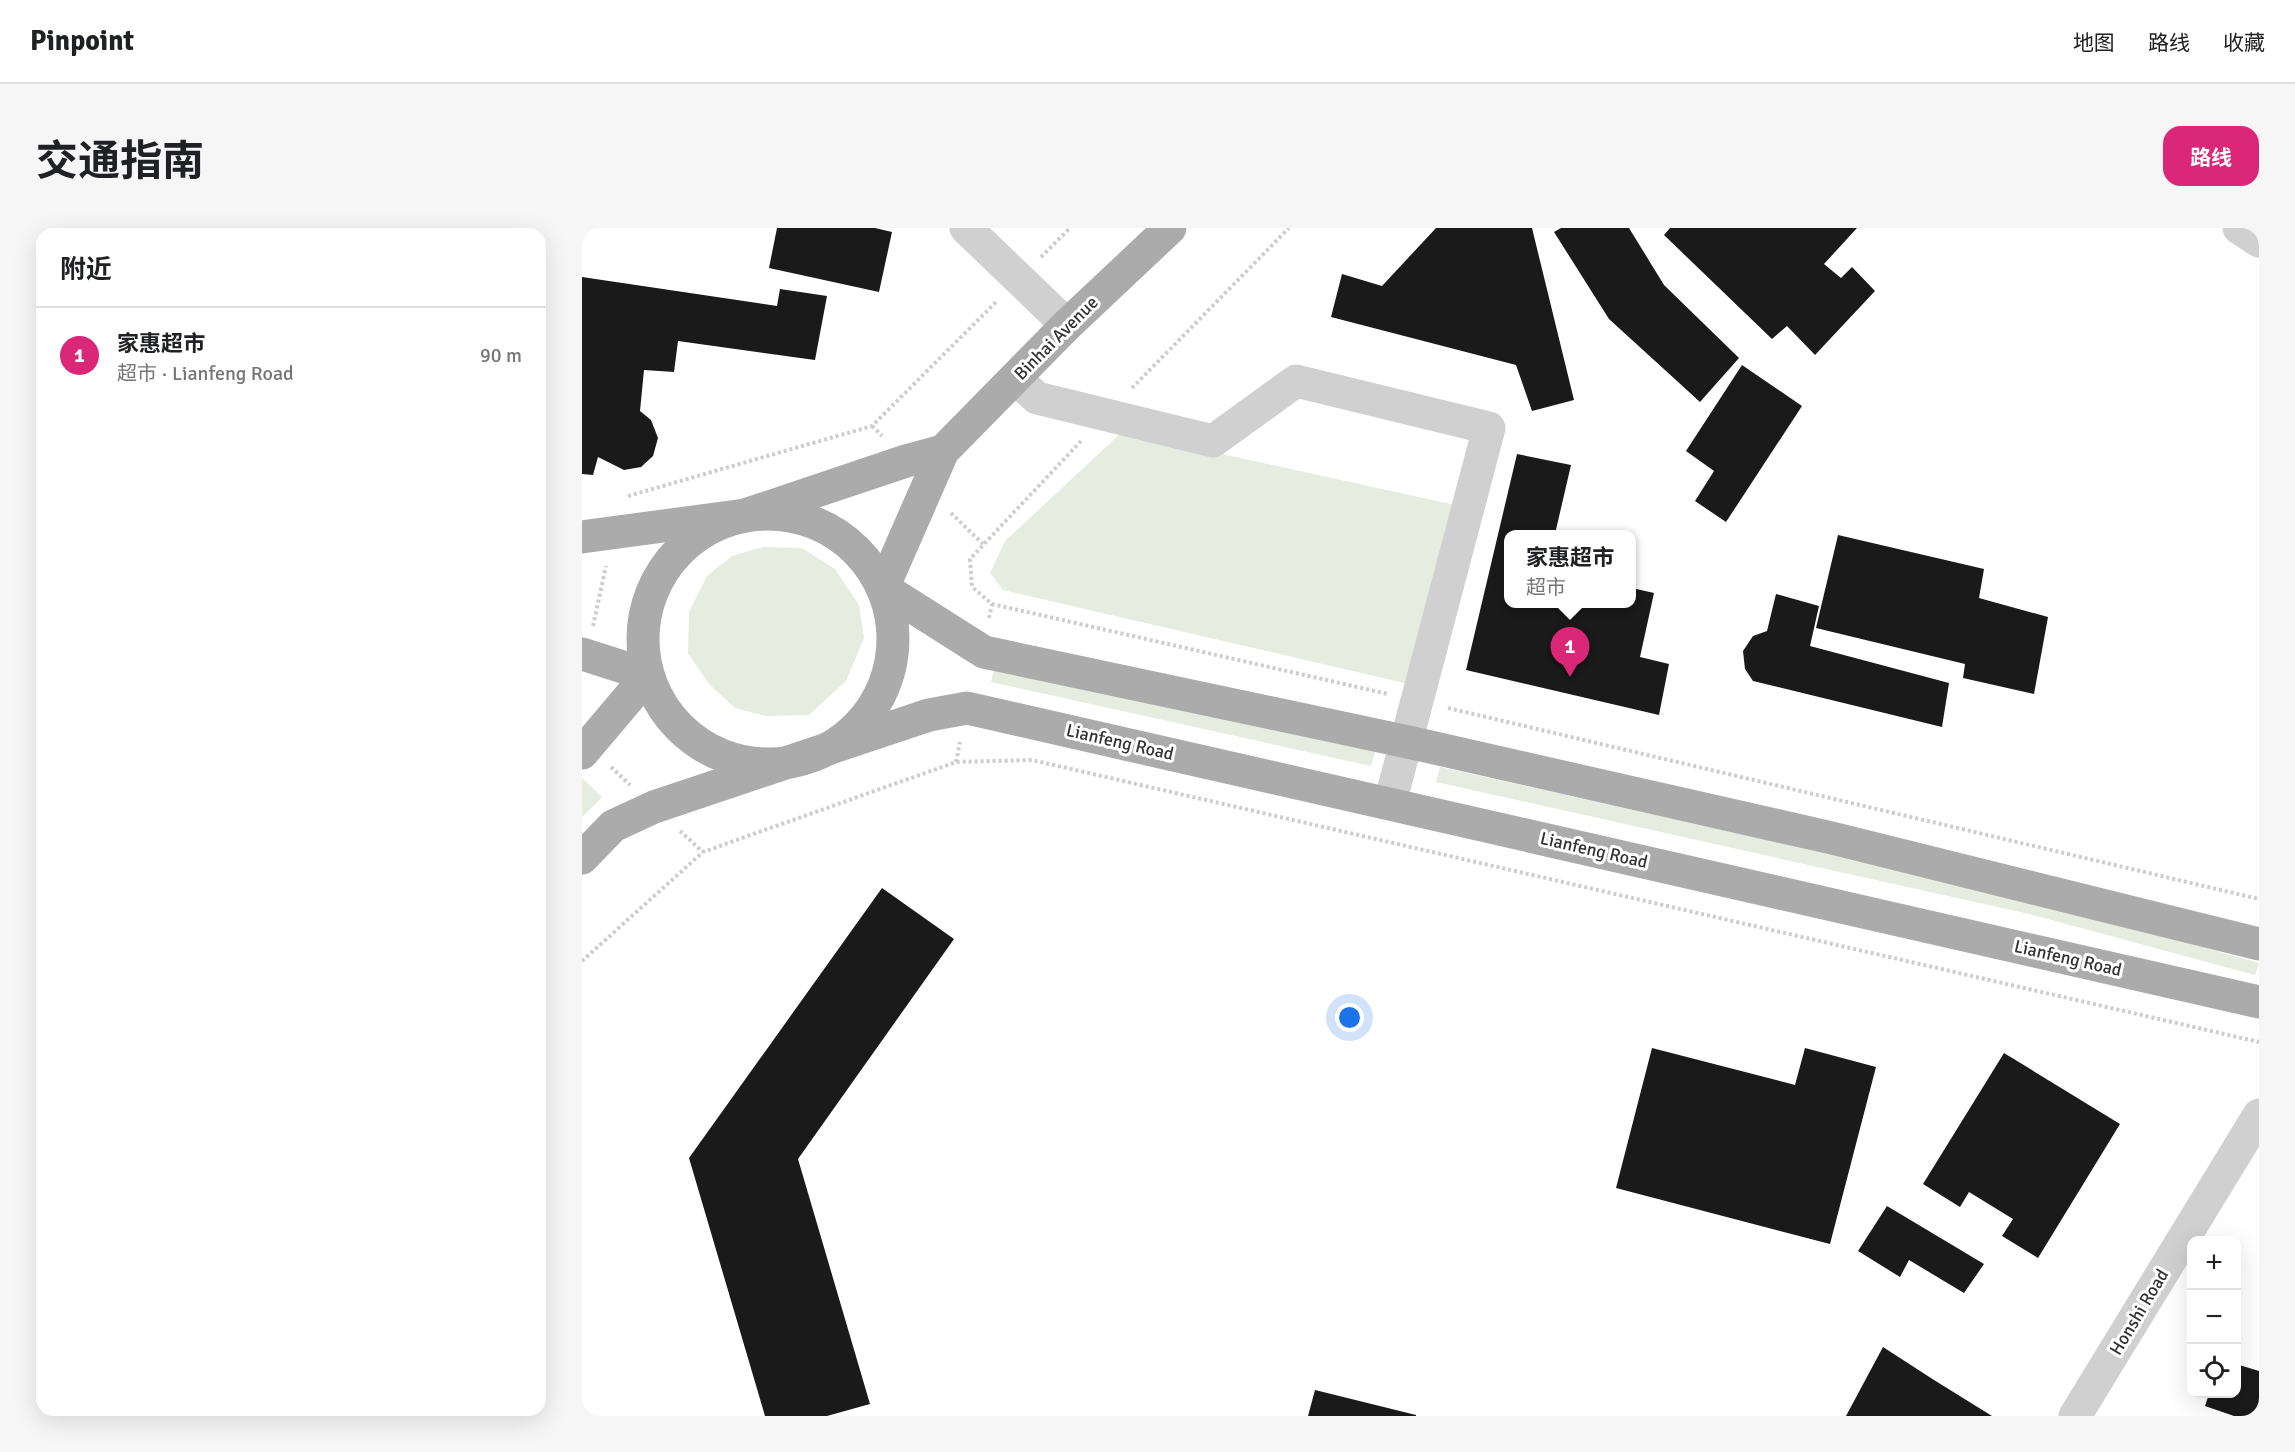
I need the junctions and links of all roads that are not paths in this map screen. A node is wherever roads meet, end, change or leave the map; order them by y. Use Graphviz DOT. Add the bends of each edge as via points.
graph roads {
  1 [pos="966,228"];
  2 [pos="1170,228"];
  3 [pos="2238,228"];
  4 [pos="2259,241"];
  5 [pos="1067,326"];
  6 [pos="1015,378"];
  7 [pos="943,451"];
  8 [pos="745,515"];
  9 [pos="604,522"];
  10 [pos="883,588"];
  11 [pos="584,655"];
  12 [pos="648,675"];
  13 [pos="1408,742"];
  14 [pos="582,753"];
  15 [pos="815,756"];
  16 [pos="1390,803"];
  17 [pos="582,858"];
  18 [pos="2259,944"];
  19 [pos="2259,1002"];
  20 [pos="2259,1115"];
  21 [pos="2075,1416"];
  1 -- 5 [label="street"];
  2 -- 5 [label="main road, Binhai Avenue"];
  3 -- 4 [label="street"];
  5 -- 6 [label="main road, Binhai Avenue"];
  6 -- 7 [label="main road, Binhai Avenue"];
  6 -- 13 [label="street" via="1037,398 1213,441 1296,381 1489,428"];
  7 -- 8 [label="main road"];
  7 -- 10 [label="main road"];
  8 -- 9 [label="main road"];
  8 -- 10 [label="main road" via="787,515 826,528 860,553"];
  8 -- 12 [label="main road" via="705,530 673,557 651,593 642,633"];
  10 -- 13 [label="main road" via="984,652"];
  10 -- 15 [label="main road" via="893,627 891,667 876,704 850,735"];
  11 -- 12 [label="main road"];
  12 -- 14 [label="main road"];
  12 -- 15 [label="main road" via="666,712 696,741 733,759 774,764"];
  13 -- 16 [label="street"];
  13 -- 18 [label="main road" via="1832,838"];
  15 -- 16 [label="main road, Lianfeng Road" via="929,715 967,708"];
  15 -- 17 [label="main road" via="654,807 613,826"];
  16 -- 19 [label="main road, Lianfeng Road"];
  20 -- 21 [label="street, Honshi Road"];
}
